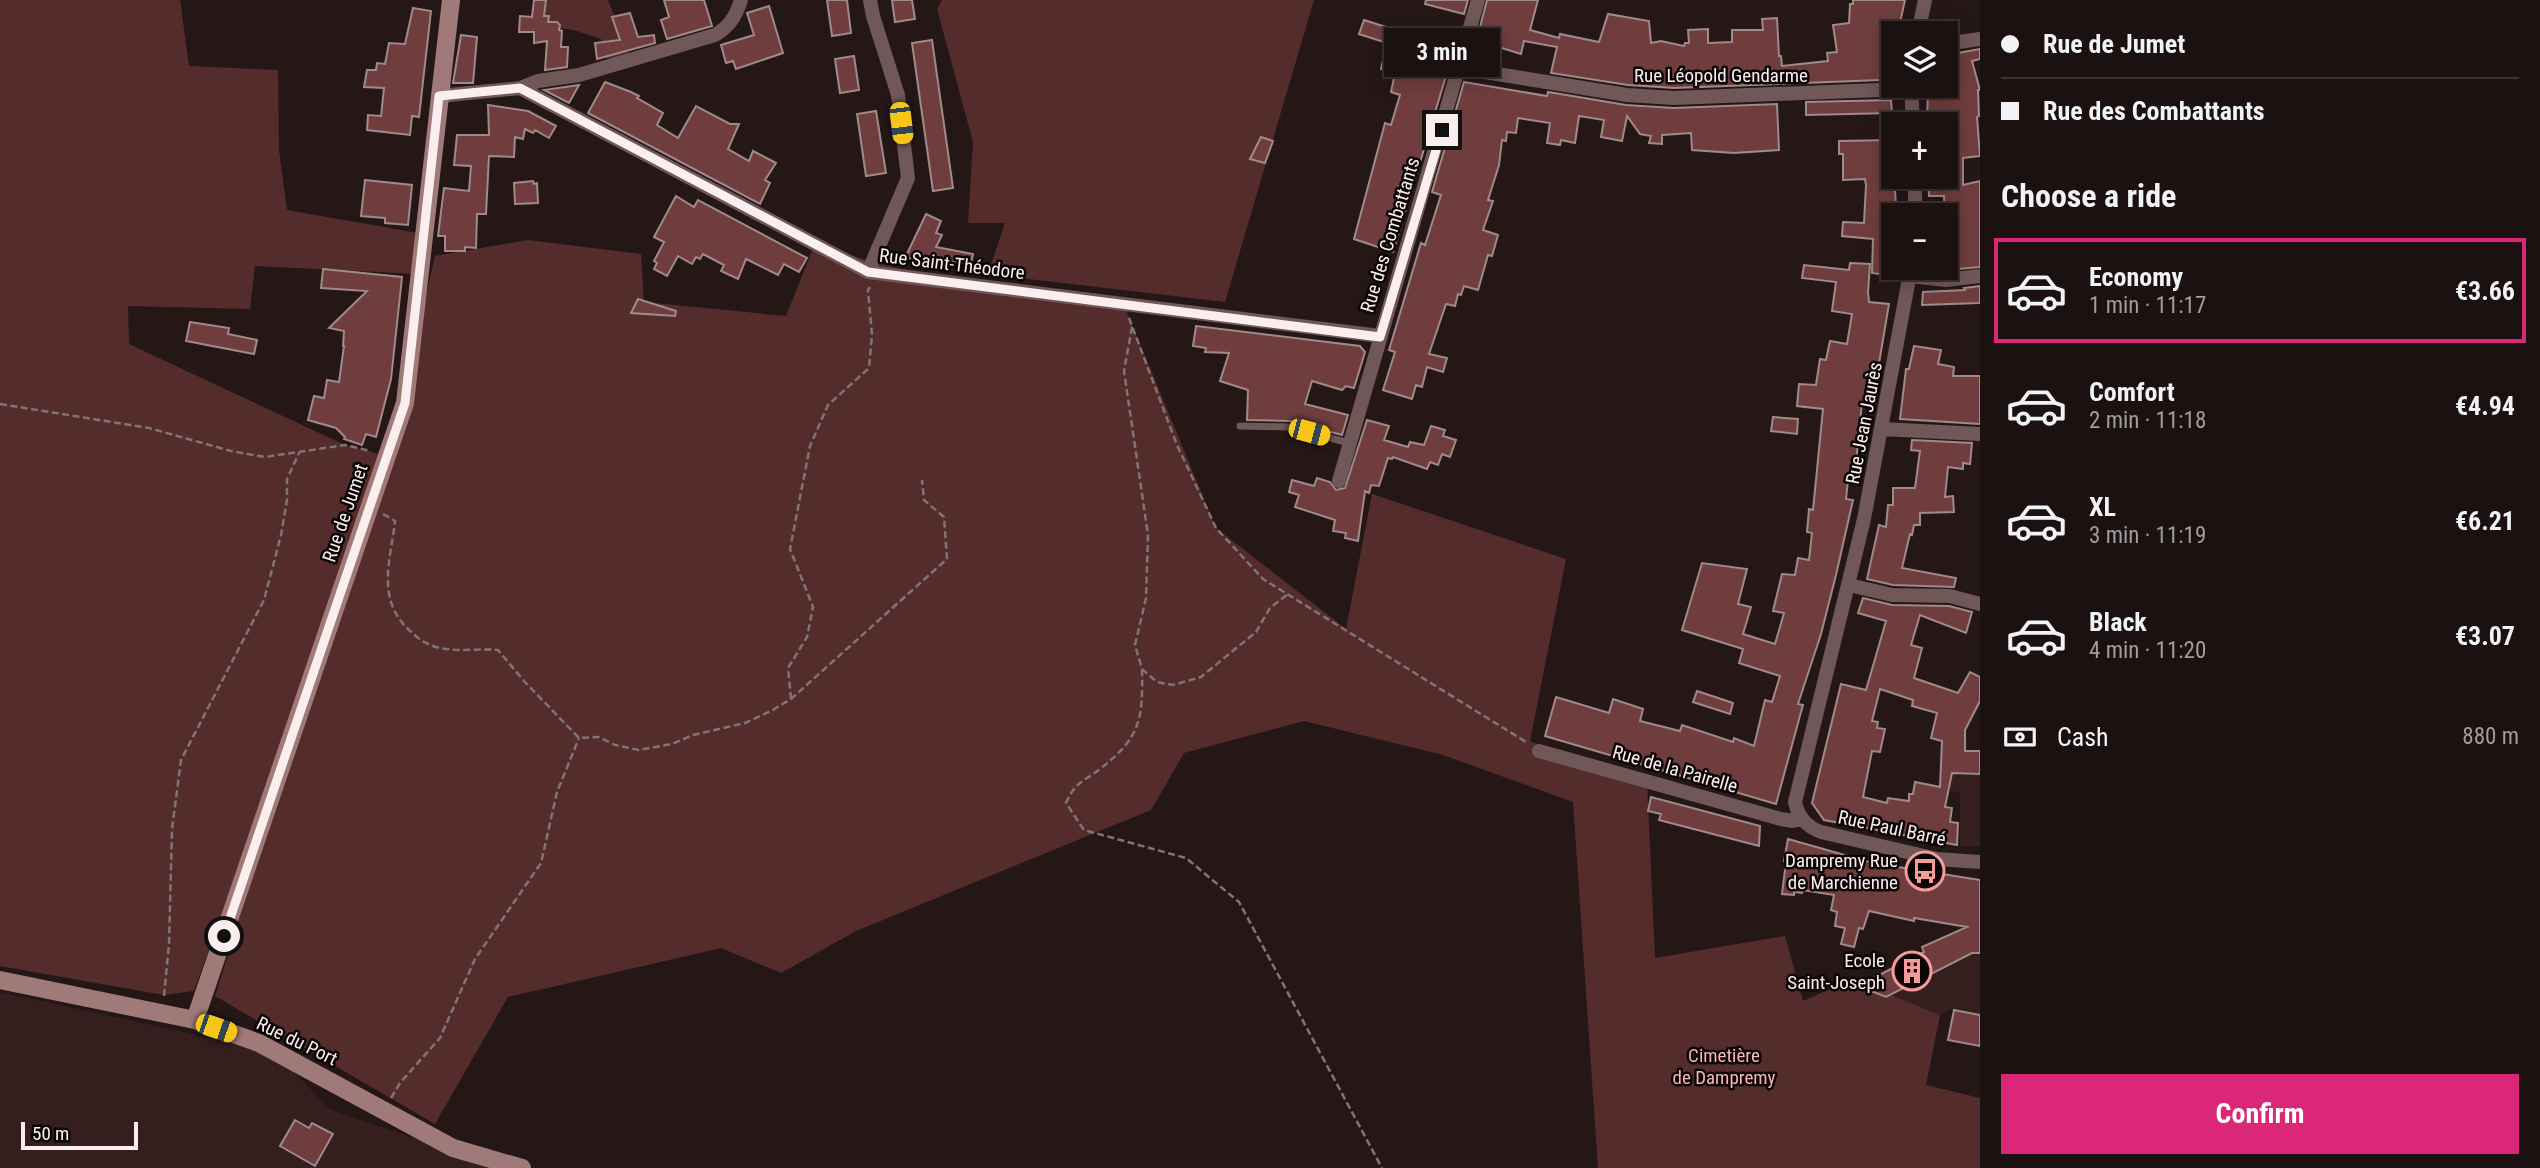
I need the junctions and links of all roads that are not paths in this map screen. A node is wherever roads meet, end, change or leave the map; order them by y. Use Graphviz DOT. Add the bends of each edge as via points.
graph roads {
  1 [pos="449,0"];
  2 [pos="741,0"];
  3 [pos="870,0"];
  4 [pos="1478,0"];
  5 [pos="1925,0"];
  6 [pos="1921,21"];
  7 [pos="1980,39"];
  8 [pos="1958,42"];
  9 [pos="1460,68"];
  10 [pos="520,88"];
  11 [pos="1881,88"];
  12 [pos="439,96"];
  13 [pos="873,273"];
  14 [pos="1980,276"];
  15 [pos="1958,279"];
  16 [pos="1910,280"];
  17 [pos="1380,337"];
  18 [pos="1240,426"];
  19 [pos="1882,429"];
  20 [pos="1980,434"];
  21 [pos="1349,443"];
  22 [pos="1339,481"];
  23 [pos="1849,585"];
  24 [pos="1980,604"];
  25 [pos="1539,751"];
  26 [pos="1801,818"];
  27 [pos="1980,862"];
  28 [pos="0,980"];
  29 [pos="195,1020"];
  30 [pos="522,1168"];
  1 -- 12 [label="street, Rue de Jumet"];
  2 -- 10 [label="street" via="726,28 715,35"];
  3 -- 13 [label="street" via="898,95 908,178"];
  4 -- 9 [label="street, Rue des Combattants"];
  5 -- 6 [label="street"];
  7 -- 8 [label="street"];
  9 -- 11 [label="street, Rue Léopold Gendarme" via="1627,95 1674,98"];
  9 -- 17 [label="street, Rue des Combattants"];
  10 -- 12 [label="street"];
  10 -- 13 [label="street, Rue Saint-Théodore"];
  12 -- 29 [label="street, Rue de Jumet" via="405,403"];
  13 -- 17 [label="street, Rue Saint-Théodore"];
  14 -- 15 [label="street"];
  16 -- 19 [label="street, Rue Jean Jaurès"];
  17 -- 21 [label="street, Rue des Combattants"];
  18 -- 21 [label="lane" via="1289,427"];
  19 -- 20 [label="street"];
  19 -- 23 [label="street, Rue Jean Jaurès"];
  21 -- 22 [label="street, Rue des Combattants"];
  23 -- 24 [label="street" via="1892,595 1950,596"];
  23 -- 26 [label="street, Rue Jean Jaurès" via="1796,791"];
  25 -- 26 [label="street, Rue de la Pairelle" via="1781,820"];
  26 -- 27 [label="street, Rue Paul Barré" via="1826,834 1937,859"];
  28 -- 29 [label="street, Rue du Port"];
  29 -- 30 [label="street, Rue du Port" via="259,1043 453,1148"];
}
